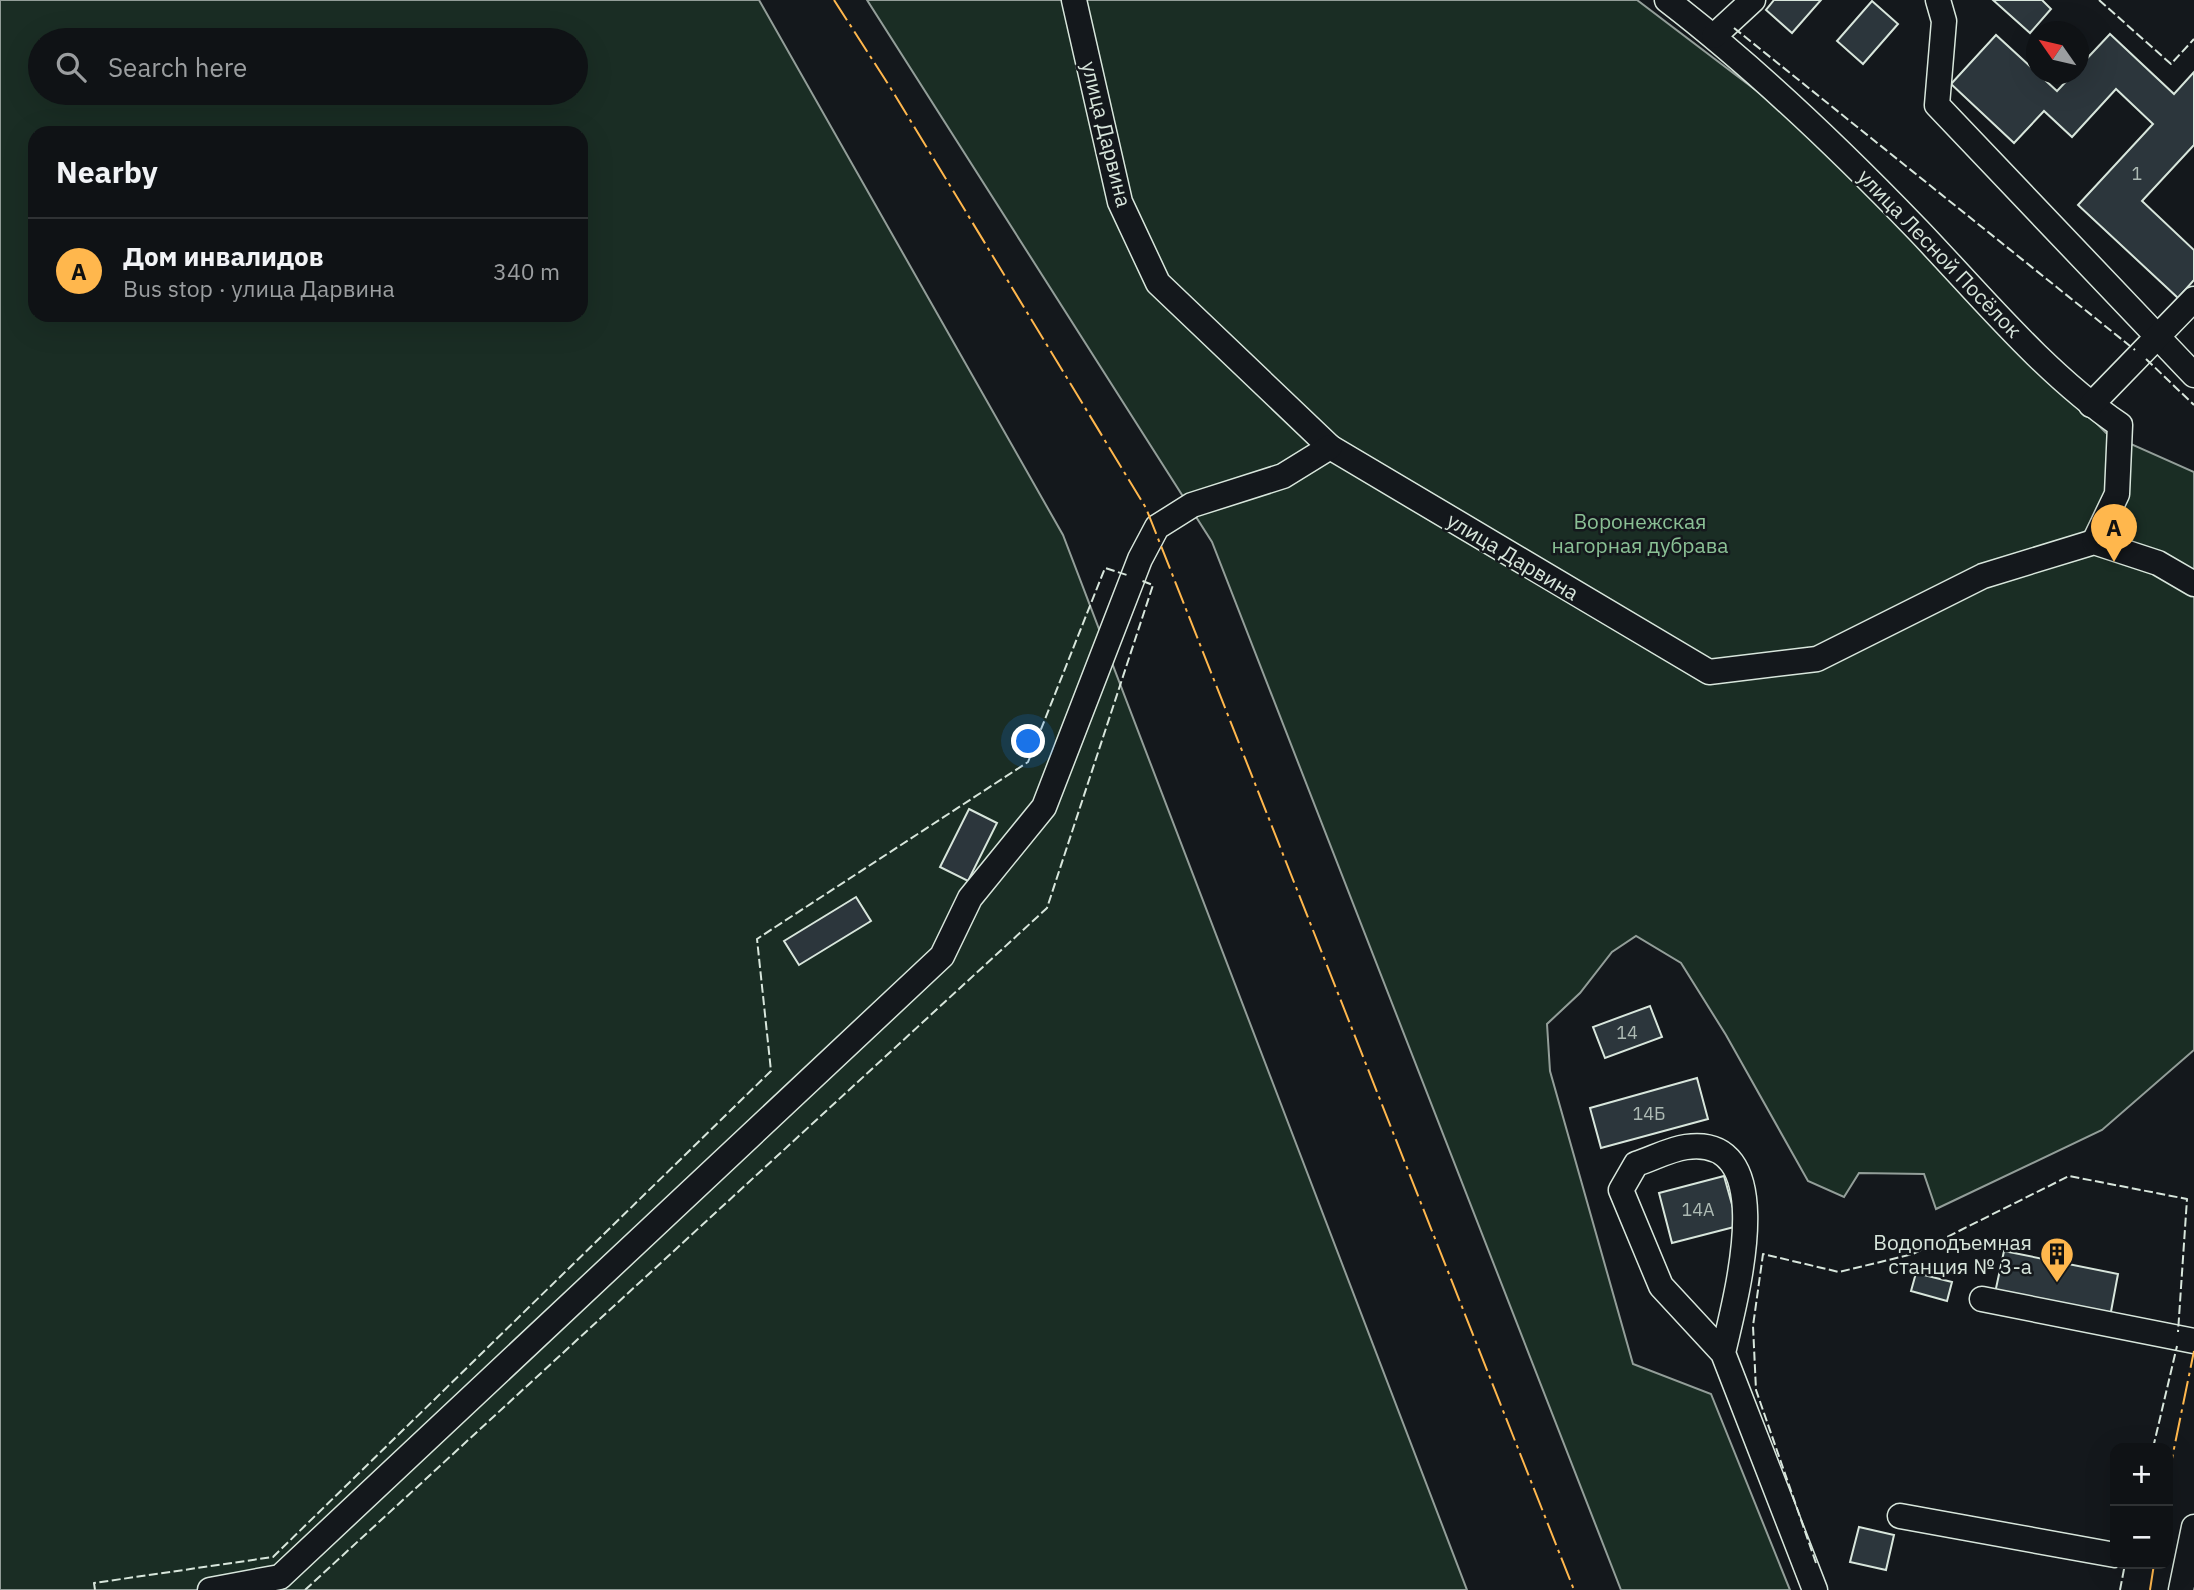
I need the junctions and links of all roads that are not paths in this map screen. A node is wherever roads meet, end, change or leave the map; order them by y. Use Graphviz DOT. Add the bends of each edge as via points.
graph roads {
  1 [pos="1074,0"];
  2 [pos="1667,0"];
  3 [pos="1754,0"];
  4 [pos="1938,0"];
  5 [pos="1714,36"];
  6 [pos="2194,299"];
  7 [pos="2156,338"];
  8 [pos="2194,375"];
  9 [pos="2091,405"];
  10 [pos="1330,447"];
  11 [pos="2094,542"];
  12 [pos="2194,584"];
  13 [pos="1982,1299"];
  14 [pos="2194,1341"];
  15 [pos="1723,1353"];
  16 [pos="1899,1516"];
  17 [pos="2194,1527"];
  18 [pos="2110,1554"];
  19 [pos="2178,1573"];
  20 [pos="211,1590"];
  21 [pos="1815,1590"];
  1 -- 10 [label="street, улица Дарвина" via="1120,202 1157,284"];
  2 -- 5 [label="street, улица Лесной Посёлок"];
  3 -- 5 [label="street"];
  4 -- 7 [label="street" via="1944,21 1937,105"];
  5 -- 9 [label="street, улица Лесной Посёлок" via="1870,180"];
  6 -- 7 [label="street"];
  7 -- 8 [label="street"];
  7 -- 9 [label="street"];
  9 -- 11 [label="street, улица Лесной Посёлок" via="2120,425 2117,495"];
  10 -- 11 [label="street, улица Дарвина" via="1709,671 1817,659 1983,576"];
  10 -- 20 [label="street" via="1283,476 1192,505 1157,527 1140,559 1044,807 970,898 942,957 280,1577"];
  11 -- 12 [label="street" via="2158,563"];
  13 -- 14 [label="street"];
  15 -- 15 [label="street" via="1661,1286 1621,1190 1636,1164 1687,1147 1716,1150 1734,1166 1747,1206 1744,1254"];
  15 -- 21 [label="street"];
  16 -- 18 [label="street"];
  17 -- 19 [label="street"];
}
